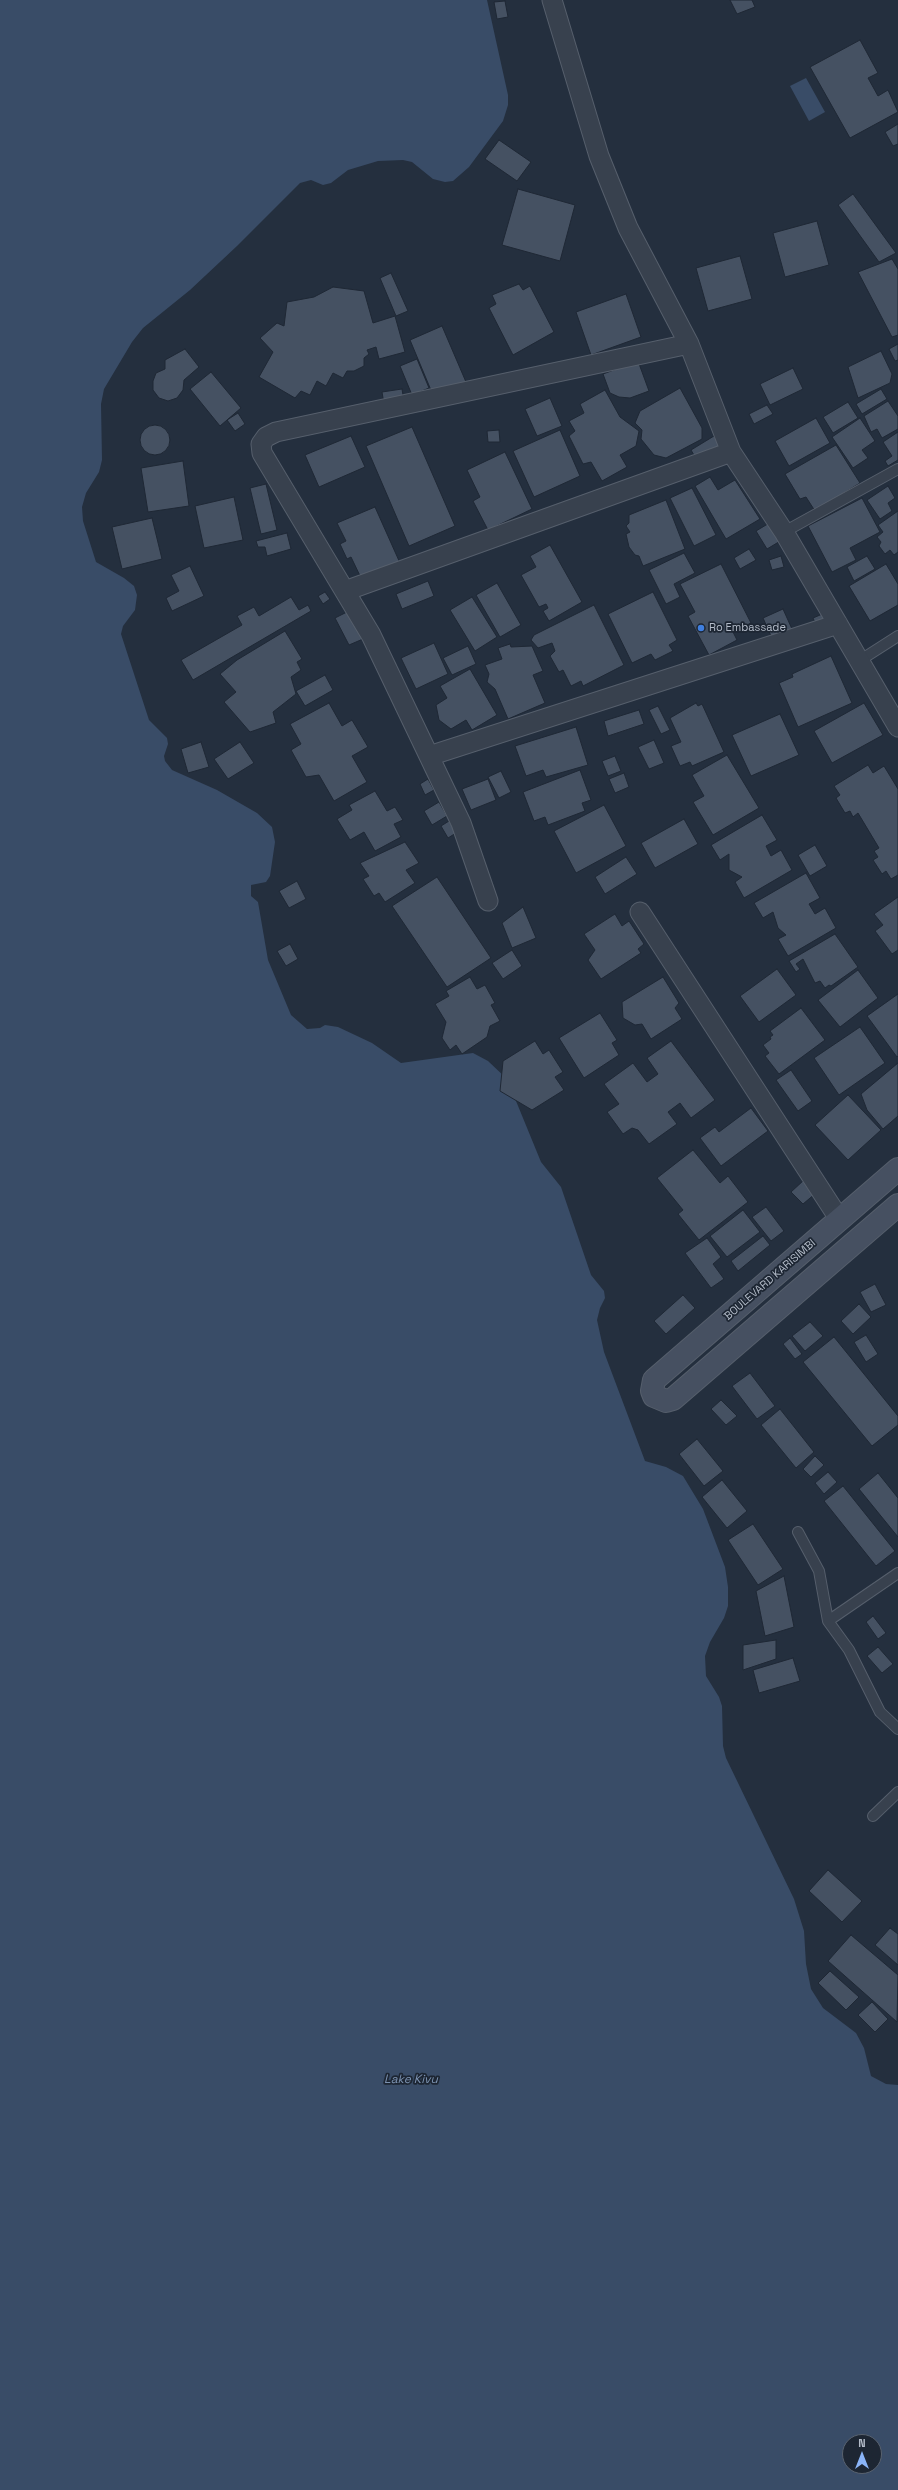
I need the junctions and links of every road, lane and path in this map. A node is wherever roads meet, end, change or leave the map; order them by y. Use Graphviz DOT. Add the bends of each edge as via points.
graph roads {
  1 [pos="552,0"];
  2 [pos="689,344"];
  3 [pos="731,452"];
  4 [pos="898,469"];
  5 [pos="784,532"];
  6 [pos="345,591"];
  7 [pos="838,624"];
  8 [pos="898,636"];
  9 [pos="859,661"];
  10 [pos="898,727"];
  11 [pos="429,756"];
  12 [pos="488,901"];
  13 [pos="640,912"];
  14 [pos="898,1169"];
  15 [pos="898,1205"];
  16 [pos="840,1220"];
  17 [pos="798,1532"];
  18 [pos="898,1573"];
  19 [pos="828,1621"];
  20 [pos="898,1729"];
  21 [pos="898,1792"];
  22 [pos="873,1816"];
  1 -- 2 [label="street" via="597,150 628,228"];
  2 -- 3 [label="street"];
  2 -- 6 [label="street" via="276,432 266,437 261,444 262,452"];
  3 -- 5 [label="street"];
  3 -- 6 [label="street"];
  4 -- 5 [label="lane"];
  5 -- 7 [label="street"];
  6 -- 11 [label="street" via="371,635"];
  7 -- 9 [label="street"];
  7 -- 11 [label="street"];
  8 -- 9 [label="lane"];
  9 -- 10 [label="street"];
  11 -- 12 [label="street" via="461,823"];
  13 -- 16 [label="street"];
  14 -- 16 [label="street, BOULEVARD KARISIMBI"];
  15 -- 16 [label="street, BOULEVARD KARISIMBI" via="673,1399 666,1401 654,1396 654,1380"];
  17 -- 19 [label="lane" via="819,1571"];
  18 -- 19 [label="lane"];
  19 -- 20 [label="lane" via="849,1650 880,1712"];
  21 -- 22 [label="lane"];
}
